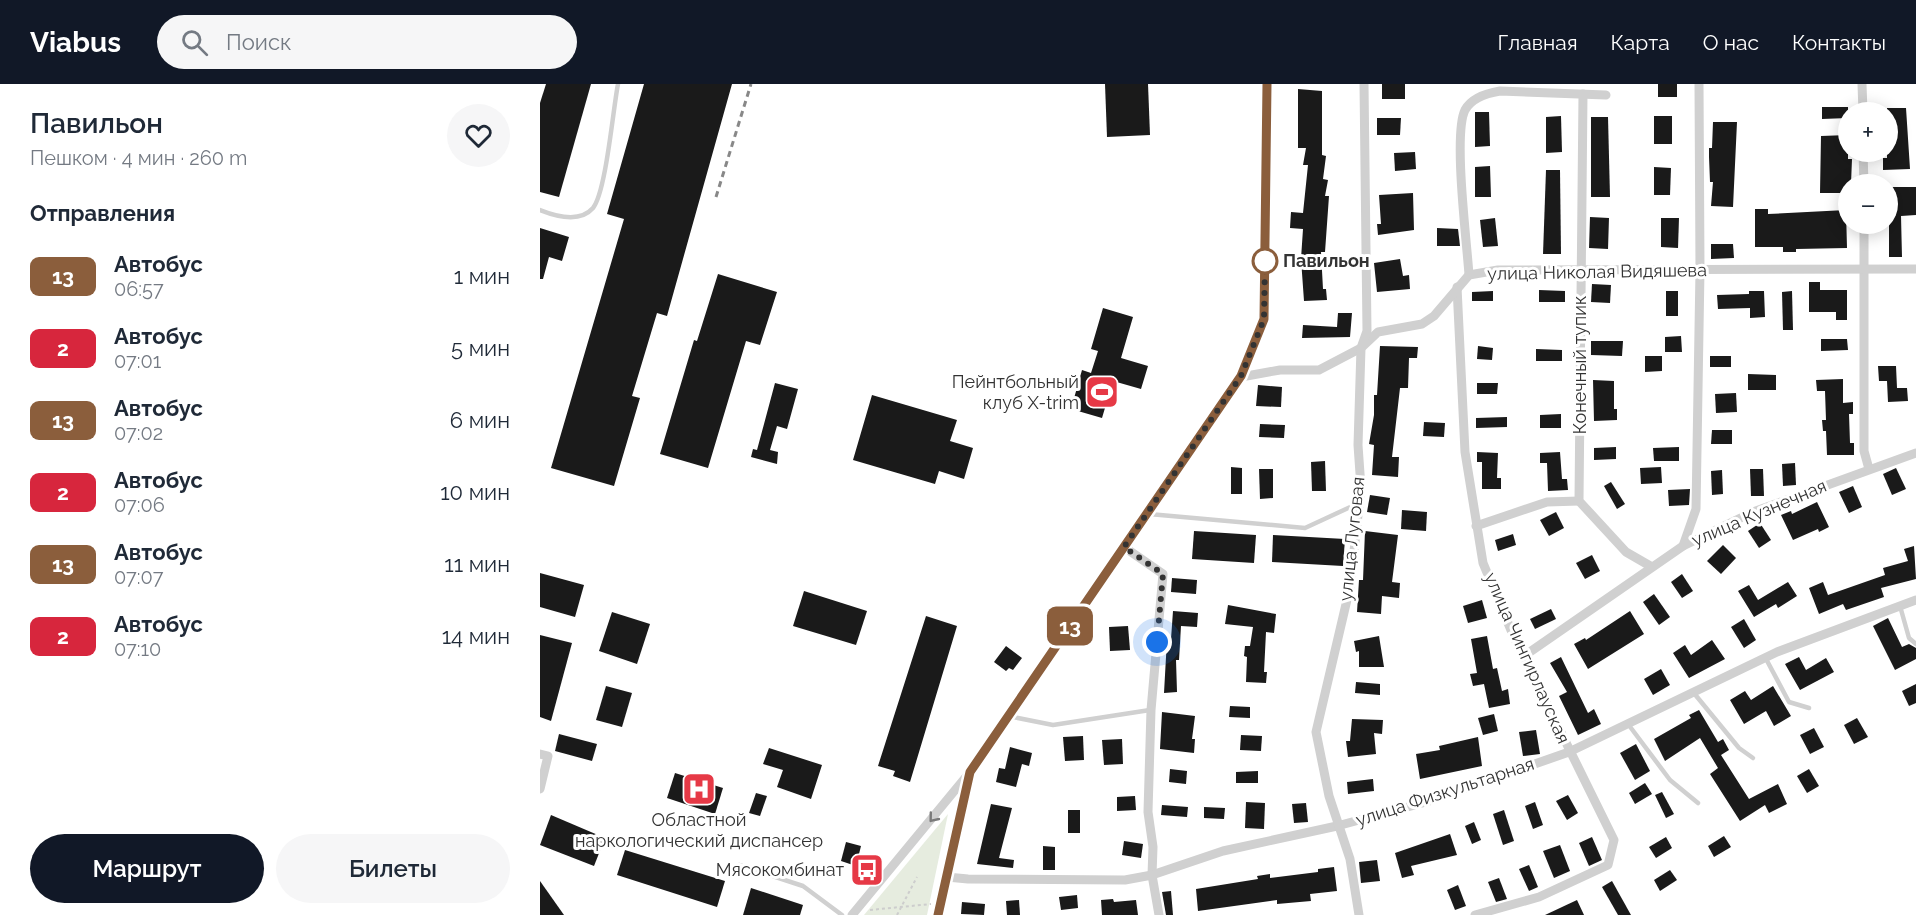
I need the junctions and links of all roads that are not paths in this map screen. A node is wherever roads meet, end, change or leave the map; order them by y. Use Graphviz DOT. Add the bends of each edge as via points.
graph roads {
  1 [pos="618,84"];
  2 [pos="1267,84"];
  3 [pos="1364,84"];
  4 [pos="1699,84"];
  5 [pos="1862,84"];
  6 [pos="1583,94"];
  7 [pos="1606,95"];
  8 [pos="1863,102"];
  9 [pos="540,210"];
  10 [pos="1864,234"];
  11 [pos="1916,268"];
  12 [pos="1865,269"];
  13 [pos="1700,270"];
  14 [pos="1581,271"];
  15 [pos="1469,275"];
  16 [pos="1456,288"];
  17 [pos="1360,348"];
  18 [pos="1241,376"];
  19 [pos="1916,453"];
  20 [pos="1869,469"];
  21 [pos="1579,501"];
  22 [pos="1359,503"];
  23 [pos="1147,513"];
  24 [pos="1476,526"];
  25 [pos="1683,546"];
  26 [pos="1124,547"];
  27 [pos="1652,567"];
  28 [pos="1916,600"];
  29 [pos="1900,606"];
  30 [pos="1916,644"];
  31 [pos="1524,656"];
  32 [pos="1765,657"];
  33 [pos="1694,692"];
  34 [pos="1809,708"];
  35 [pos="1151,710"];
  36 [pos="1008,716"];
  37 [pos="1628,724"];
  38 [pos="1569,752"];
  39 [pos="540,754"];
  40 [pos="1753,758"];
  41 [pos="970,772"];
  42 [pos="540,789"];
  43 [pos="1698,803"];
  44 [pos="1337,826"];
  45 [pos="739,866"];
  46 [pos="1152,875"];
  47 [pos="947,877"];
  48 [pos="854,913"];
  49 [pos="842,915"];
  50 [pos="938,915"];
  51 [pos="1159,915"];
  52 [pos="1359,915"];
  53 [pos="1475,915"];
  1 -- 9 [label="lane" via="606,169 593,208 583,215 565,217"];
  2 -- 18 [label="street" via="1264,319"];
  3 -- 17 [label="street, улица Луговая" via="1367,331"];
  4 -- 13 [label="street"];
  5 -- 8 [label="street"];
  6 -- 7 [label="street"];
  6 -- 14 [label="street, Конечный тупик"];
  6 -- 15 [label="street" via="1484,94 1466,109 1460,137"];
  10 -- 12 [label="street"];
  11 -- 12 [label="street, улица Николая Видяшева"];
  12 -- 13 [label="street, улица Николая Видяшева"];
  12 -- 20 [label="street" via="1864,451"];
  13 -- 14 [label="street, улица Николая Видяшева"];
  13 -- 25 [label="street" via="1696,509"];
  14 -- 15 [label="street, улица Николая Видяшева" via="1498,270"];
  14 -- 21 [label="street, Конечный тупик"];
  15 -- 16 [label="street, улица Николая Видяшева"];
  16 -- 17 [label="street, улица Николая Видяшева" via="1434,316 1422,324 1378,332"];
  16 -- 24 [label="street, улица Чингирлауская" via="1465,452"];
  17 -- 18 [label="street, улица Николая Видяшева" via="1319,370"];
  17 -- 22 [label="street, улица Луговая"];
  18 -- 23 [label="street"];
  19 -- 20 [label="street, улица Кузнечная"];
  20 -- 25 [label="street, улица Кузнечная" via="1754,512"];
  21 -- 24 [label="street" via="1547,502"];
  21 -- 27 [label="street" via="1626,552"];
  22 -- 23 [label="lane" via="1305,528"];
  22 -- 44 [label="street, улица Луговая" via="1350,587 1316,732"];
  23 -- 26 [label="street"];
  24 -- 31 [label="street, улица Чингирлауская" via="1483,563"];
  25 -- 27 [label="street, улица Кузнечная"];
  26 -- 35 [label="street" via="1163,574"];
  26 -- 36 [label="street"];
  27 -- 31 [label="street, улица Кузнечная"];
  28 -- 29 [label="street, улица Физкультарная"];
  29 -- 30 [label="lane" via="1909,638"];
  29 -- 32 [label="street, улица Физкультарная"];
  31 -- 38 [label="street, улица Чингирлауская"];
  32 -- 33 [label="street, улица Физкультарная"];
  32 -- 34 [label="lane" via="1789,702"];
  33 -- 37 [label="street, улица Физкультарная"];
  33 -- 40 [label="lane" via="1739,748"];
  35 -- 36 [label="lane" via="1053,725"];
  35 -- 46 [label="street" via="1148,812"];
  36 -- 41 [label="street"];
  37 -- 38 [label="street, улица Физкультарная"];
  37 -- 43 [label="lane" via="1670,780"];
  38 -- 44 [label="street, улица Физкультарная" via="1426,802"];
  38 -- 53 [label="street, улица Чингирлауская" via="1614,840 1608,865 1539,897"];
  39 -- 42 [label="street" via="548,756"];
  41 -- 47 [label="street"];
  41 -- 48 [label="street, one-way"];
  44 -- 46 [label="street, улица Физкультарная" via="1223,851"];
  44 -- 52 [label="street, улица Луговая" via="1350,859"];
  45 -- 49 [label="lane" via="803,886"];
  46 -- 47 [label="street, улица Физкультарная" via="1125,880"];
  46 -- 51 [label="street"];
  47 -- 50 [label="street"];
}
